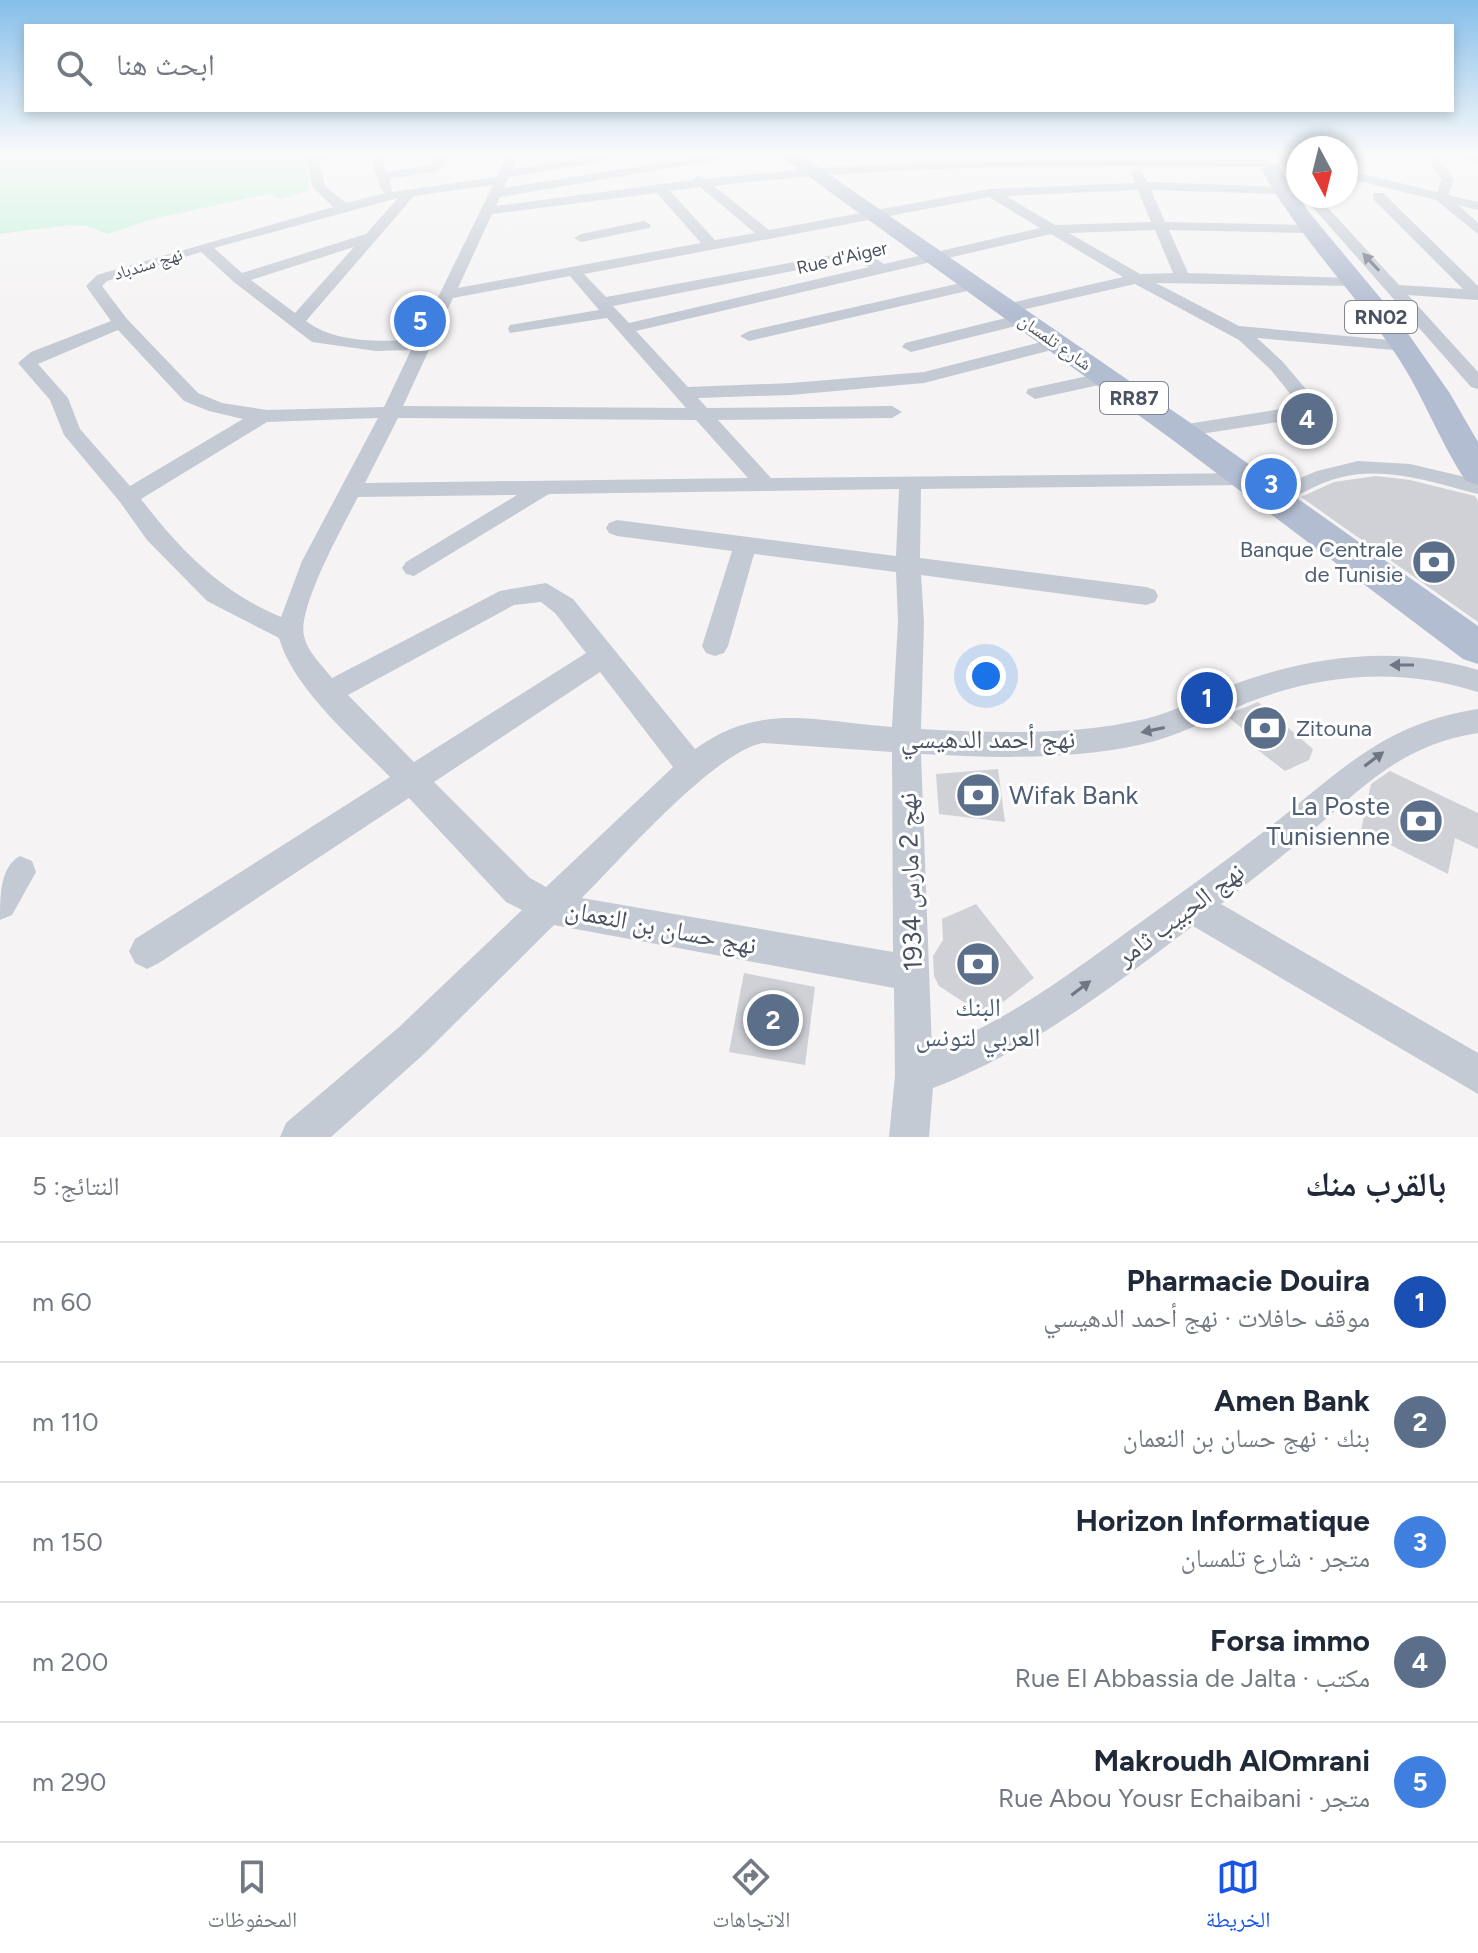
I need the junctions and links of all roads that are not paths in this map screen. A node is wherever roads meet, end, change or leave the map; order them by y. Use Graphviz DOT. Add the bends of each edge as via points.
graph roads {
  1 [pos="347,206"];
  2 [pos="398,206"];
  3 [pos="487,206"];
  4 [pos="526,206"];
  5 [pos="676,206"];
  6 [pos="731,206"];
  7 [pos="860,206"];
  8 [pos="920,206"];
  9 [pos="1013,206"];
  10 [pos="1152,206"];
  11 [pos="1298,206"];
  12 [pos="1307,206"];
  13 [pos="1379,206"];
  14 [pos="1441,206"];
  15 [pos="343,207"];
  16 [pos="1321,208"];
  17 [pos="1453,208"];
  18 [pos="485,211"];
  19 [pos="872,215"];
  20 [pos="1478,215"];
  21 [pos="643,225"];
  22 [pos="1160,226"];
  23 [pos="1054,229"];
  24 [pos="1310,229"];
  25 [pos="1478,230"];
  26 [pos="767,236"];
  27 [pos="368,238"];
  28 [pos="581,238"];
  29 [pos="204,246"];
  30 [pos="712,246"];
  31 [pos="934,257"];
  32 [pos="881,269"];
  33 [pos="574,272"];
  34 [pos="1182,277"];
  35 [pos="239,279"];
  36 [pos="1137,279"];
  37 [pos="1354,283"];
  38 [pos="974,285"];
  39 [pos="1396,290"];
  40 [pos="445,295"];
  41 [pos="1478,295"];
  42 [pos="606,308"];
  43 [pos="1015,314"];
  44 [pos="297,321"];
  45 [pos="121,323"];
  46 [pos="516,329"];
  47 [pos="623,329"];
  48 [pos="1236,331"];
  49 [pos="749,336"];
  50 [pos="1057,343"];
  51 [pos="421,345"];
  52 [pos="1405,346"];
  53 [pos="911,347"];
  54 [pos="1106,378"];
  55 [pos="1478,383"];
  56 [pos="682,393"];
  57 [pos="1035,393"];
  58 [pos="391,412"];
  59 [pos="892,412"];
  60 [pos="703,415"];
  61 [pos="262,416"];
  62 [pos="1181,431"];
  63 [pos="1472,441"];
  64 [pos="1478,474"];
  65 [pos="1244,478"];
  66 [pos="910,483"];
  67 [pos="765,484"];
  68 [pos="544,487"];
  69 [pos="1478,487"];
  70 [pos="350,490"];
  71 [pos="128,497"];
  72 [pos="1272,498"];
  73 [pos="617,528"];
  74 [pos="745,545"];
  75 [pos="908,567"];
  76 [pos="414,568"];
  77 [pos="1146,596"];
  78 [pos="290,632"];
  79 [pos="715,646"];
  80 [pos="1478,648"];
  81 [pos="602,657"];
  82 [pos="1478,681"];
  83 [pos="328,693"];
  84 [pos="1478,721"];
  85 [pos="906,741"];
  86 [pos="692,768"];
  87 [pos="410,778"];
  88 [pos="20,872"];
  89 [pos="0,903"];
  90 [pos="1192,906"];
  91 [pos="551,907"];
  92 [pos="147,951"];
  93 [pos="913,973"];
  94 [pos="1478,1075"];
  95 [pos="914,1076"];
  96 [pos="913,1134"];
  97 [pos="300,1137"];
  1 -- 15 [label="street, نهج سندباد"];
  2 -- 27 [label="street"];
  3 -- 18 [label="street"];
  4 -- 18 [label="street"];
  5 -- 30 [label="street"];
  6 -- 26 [label="street"];
  7 -- 19 [label="main road, شارع تلمسان / RR87"];
  8 -- 19 [label="street"];
  9 -- 23 [label="street"];
  10 -- 22 [label="street"];
  11 -- 24 [label="main road, RN02"];
  12 -- 63 [label="main road, RN02" via="1420,349"];
  13 -- 41 [label="street"];
  14 -- 17 [label="street"];
  15 -- 29 [label="street, نهج سندباد"];
  39 -- 16 [label="street, one-way"];
  17 -- 20 [label="street"];
  17 -- 25 [label="street"];
  18 -- 40 [label="street"];
  19 -- 26 [label="street"];
  19 -- 31 [label="main road, شارع تلمسان / RR87"];
  21 -- 28 [label="street"];
  22 -- 23 [label="street, Rue d'Aiger"];
  22 -- 24 [label="street, Rue d'Aiger"];
  22 -- 34 [label="street"];
  23 -- 31 [label="street, Rue d'Aiger"];
  23 -- 36 [label="street"];
  24 -- 37 [label="main road, RN02"];
  26 -- 30 [label="street"];
  27 -- 35 [label="street"];
  27 -- 44 [label="street"];
  29 -- 35 [label="street"];
  29 -- 45 [label="street, نهج سندباد" via="97,281 94,286"];
  30 -- 33 [label="street"];
  31 -- 32 [label="street, Rue d'Aiger"];
  31 -- 38 [label="main road, شارع تلمسان / RR87"];
  32 -- 42 [label="street" via="854,255"];
  32 -- 47 [label="street, Rue d'Aiger"];
  33 -- 40 [label="street"];
  33 -- 42 [label="street"];
  34 -- 36 [label="street"];
  34 -- 37 [label="street"];
  35 -- 44 [label="street"];
  36 -- 43 [label="street"];
  36 -- 48 [label="street"];
  37 -- 52 [label="main road, RN02"];
  38 -- 43 [label="main road, شارع تلمسان / RR87"];
  38 -- 49 [label="street"];
  39 -- 41 [label="street"];
  39 -- 55 [label="street"];
  40 -- 51 [label="street"];
  42 -- 46 [label="street"];
  42 -- 47 [label="street"];
  43 -- 50 [label="main road, شارع تلمسان / RR87"];
  43 -- 53 [label="street"];
  44 -- 51 [label="street" via="318,338 343,344"];
  45 -- 61 [label="street, نهج سندباد" via="191,397"];
  45 -- 71 [label="street" via="27,363 59,398 71,431"];
  47 -- 56 [label="street"];
  48 -- 52 [label="street"];
  48 -- 62 [label="street" via="1254,342 1310,406 1304,413"];
  50 -- 54 [label="main road, شارع تلمسان / RR87"];
  50 -- 56 [label="street" via="924,377"];
  51 -- 58 [label="street"];
  52 -- 63 [label="main road, RN02"];
  54 -- 57 [label="street"];
  54 -- 62 [label="main road, شارع تلمسان / RR87"];
  56 -- 60 [label="street"];
  58 -- 60 [label="street, نهج سندباد"];
  58 -- 61 [label="street, نهج سندباد"];
  58 -- 70 [label="street"];
  59 -- 60 [label="street, نهج سندباد"];
  60 -- 67 [label="street"];
  61 -- 71 [label="street"];
  62 -- 65 [label="main road, شارع تلمسان / RR87"];
  63 -- 64 [label="main road, RN02"];
  65 -- 66 [label="street"];
  65 -- 72 [label="main road, شارع تلمسان / RR87"];
  66 -- 67 [label="street"];
  66 -- 75 [label="street, نهج 2 مارس 1934"];
  67 -- 68 [label="street"];
  68 -- 70 [label="street"];
  68 -- 76 [label="street"];
  69 -- 72 [label="street" via="1354,468"];
  70 -- 78 [label="street" via="314,561"];
  71 -- 78 [label="street" via="155,534 216,595"];
  72 -- 80 [label="main road, شارع تلمسان / RR87"];
  73 -- 74 [label="street"];
  74 -- 75 [label="street"];
  74 -- 79 [label="street"];
  75 -- 77 [label="street"];
  75 -- 85 [label="street, نهج 2 مارس 1934"];
  78 -- 83 [label="street, نهج حسان بن النعمان" via="296,652"];
  81 -- 83 [label="street" via="556,597 522,593"];
  81 -- 86 [label="street"];
  81 -- 87 [label="street"];
  82 -- 85 [label="street, نهج أحمد الدهيسي, one-way" via="1414,665 1330,669 1239,695 1162,729 1049,742"];
  83 -- 87 [label="street, نهج حسان بن النعمان"];
  90 -- 84 [label="street, نهج الحبيب ثامر, one-way" via="1382,753 1430,729"];
  85 -- 86 [label="street, نهج أحمد الدهيسي" via="749,733"];
  85 -- 93 [label="street, نهج 2 مارس 1934"];
  86 -- 91 [label="street, نهج أحمد الدهيسي"];
  87 -- 91 [label="street, نهج حسان بن النعمان" via="518,890"];
  87 -- 92 [label="street"];
  88 -- 89 [label="street"];
  90 -- 94 [label="street"];
  95 -- 90 [label="street, نهج الحبيب ثامر, one-way" via="962,1060 1063,1002"];
  91 -- 93 [label="street, نهج حسان بن النعمان"];
  91 -- 97 [label="street, نهج أحمد الدهيسي" via="411,1041"];
  93 -- 95 [label="street, نهج 2 مارس 1934"];
  95 -- 96 [label="street, نهج 2 مارس 1934"];
}
